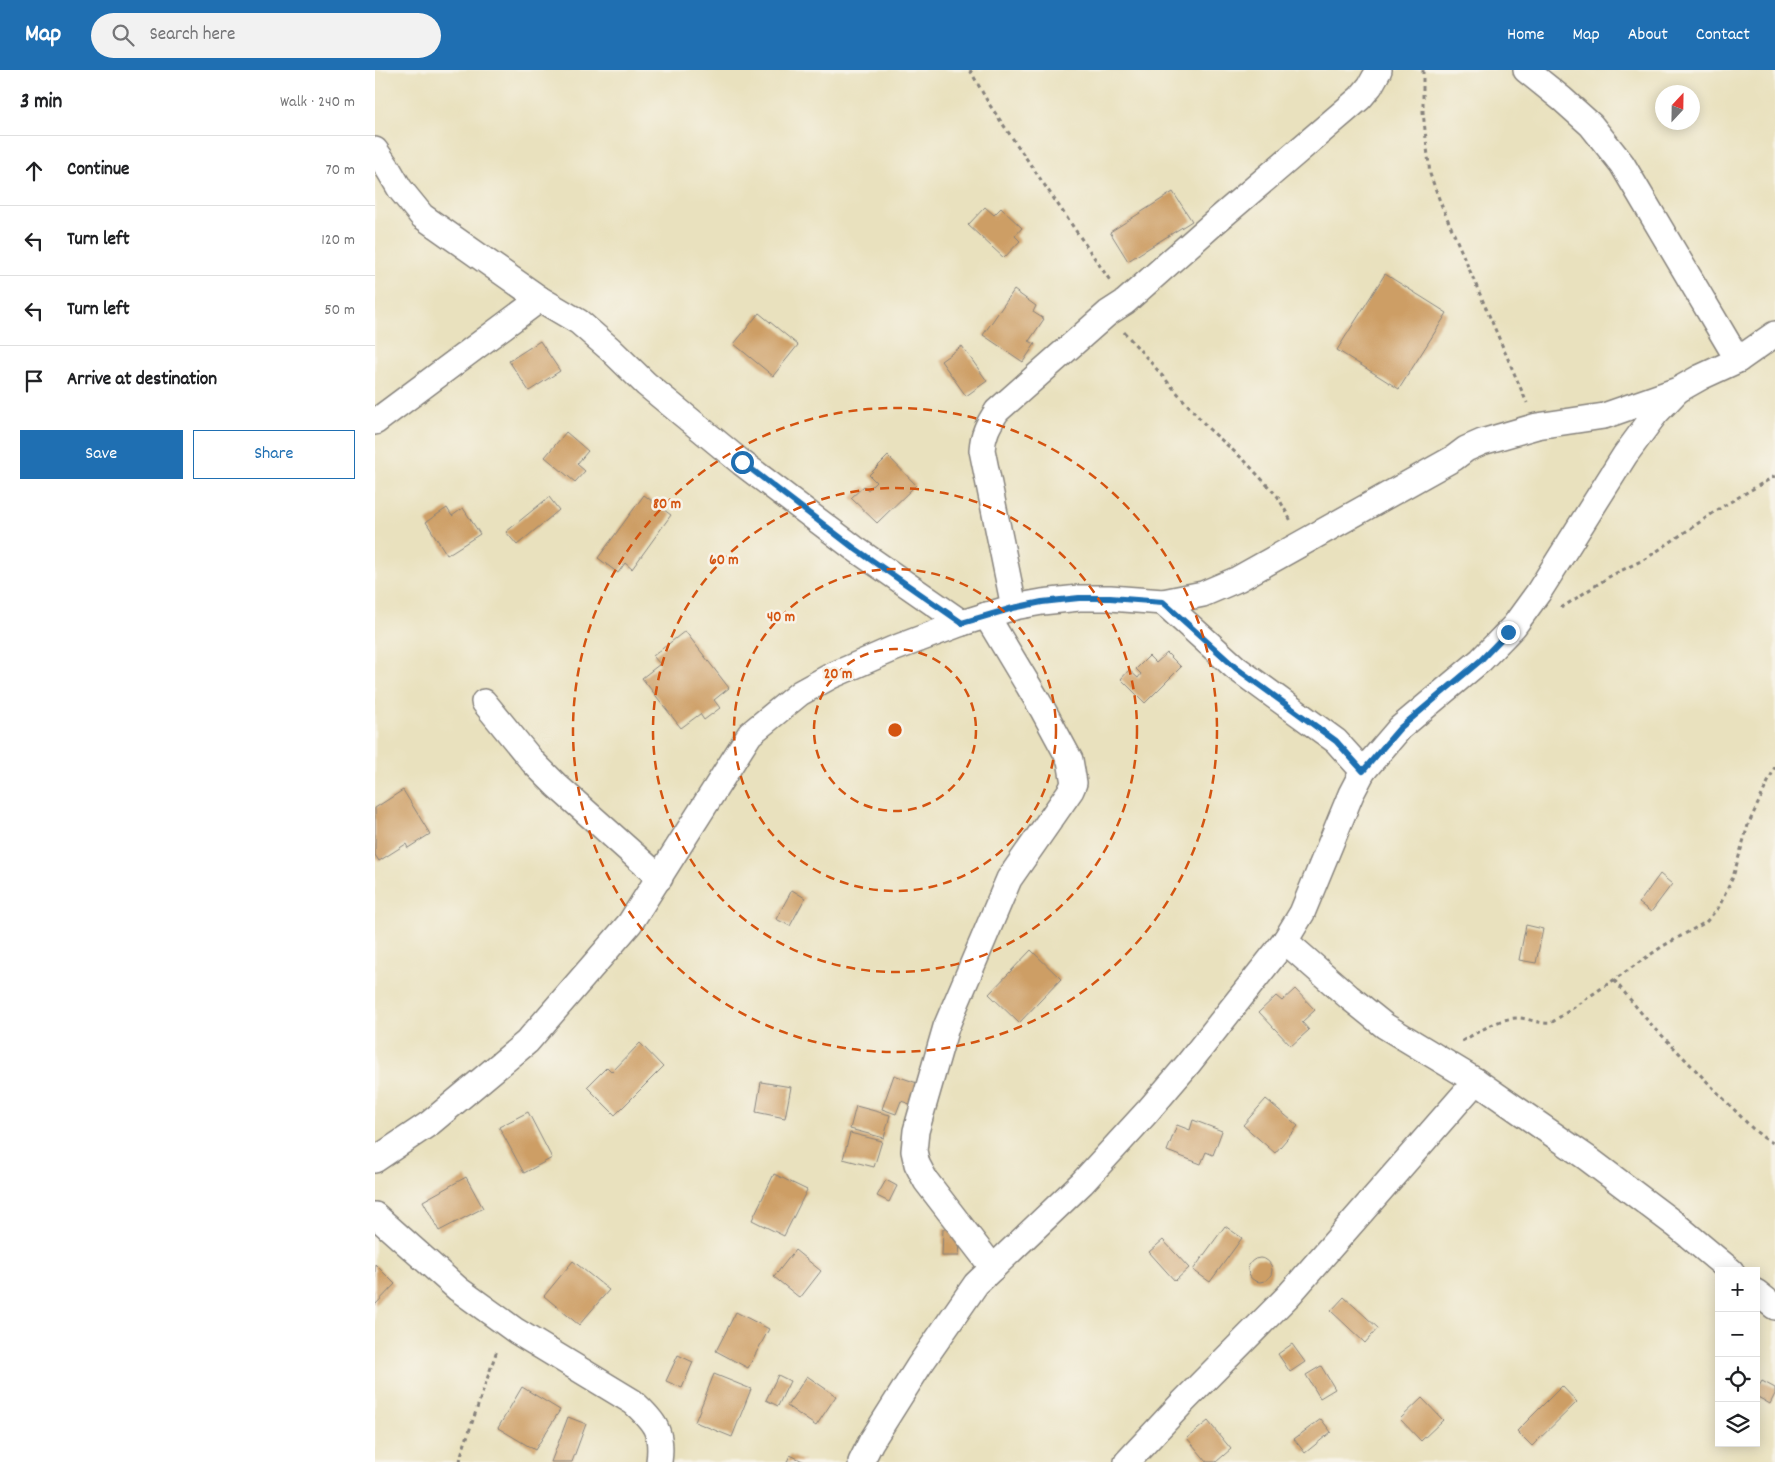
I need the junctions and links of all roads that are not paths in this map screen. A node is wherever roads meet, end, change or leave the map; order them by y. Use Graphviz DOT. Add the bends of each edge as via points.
graph roads {
  1 [pos="1525,70"];
  2 [pos="1377,71"];
  3 [pos="375,150"];
  4 [pos="540,299"];
  5 [pos="1775,334"];
  6 [pos="1738,360"];
  7 [pos="1678,390"];
  8 [pos="375,422"];
  9 [pos="1163,602"];
  10 [pos="1013,608"];
  11 [pos="986,616"];
  12 [pos="962,623"];
  13 [pos="484,702"];
  14 [pos="1363,771"];
  15 [pos="660,878"];
  16 [pos="1285,942"];
  17 [pos="1476,1081"];
  18 [pos="375,1160"];
  19 [pos="375,1215"];
  20 [pos="1726,1267"];
  21 [pos="993,1268"];
  22 [pos="1760,1295"];
  23 [pos="1775,1307"];
  24 [pos="659,1462"];
  25 [pos="861,1462"];
  26 [pos="1127,1462"];
  1 -- 6 [label="street" via="1591,126 1621,164"];
  2 -- 10 [label="street" via="1360,98 997,411 983,436 982,450"];
  3 -- 4 [label="street" via="422,216"];
  4 -- 8 [label="street"];
  4 -- 12 [label="street" via="579,322 646,384 854,548"];
  5 -- 6 [label="street"];
  6 -- 7 [label="street"];
  7 -- 9 [label="street" via="1604,416 1537,426 1482,442 1221,587"];
  7 -- 14 [label="street" via="1625,454 1514,626 1481,660 1400,728"];
  9 -- 10 [label="street" via="1079,598"];
  9 -- 14 [label="street" via="1236,668 1336,741"];
  10 -- 11 [label="street"];
  11 -- 12 [label="street"];
  11 -- 21 [label="street" via="1071,760 1074,783 1009,880 946,1027 916,1131 914,1151 917,1164"];
  12 -- 15 [label="street" via="831,676 800,693 770,716 750,734"];
  13 -- 15 [label="street" via="557,786"];
  14 -- 16 [label="street" via="1302,914"];
  15 -- 18 [label="street" via="630,923 527,1042 431,1124"];
  16 -- 17 [label="street" via="1385,1026"];
  16 -- 21 [label="street" via="1147,1112 1082,1183"];
  17 -- 20 [label="street" via="1587,1158"];
  17 -- 26 [label="street" via="1288,1296"];
  19 -- 24 [label="street" via="458,1288 506,1323 618,1392 646,1414 659,1434"];
  21 -- 25 [label="street" via="977,1284 939,1337"];
  22 -- 23 [label="street"];
}
